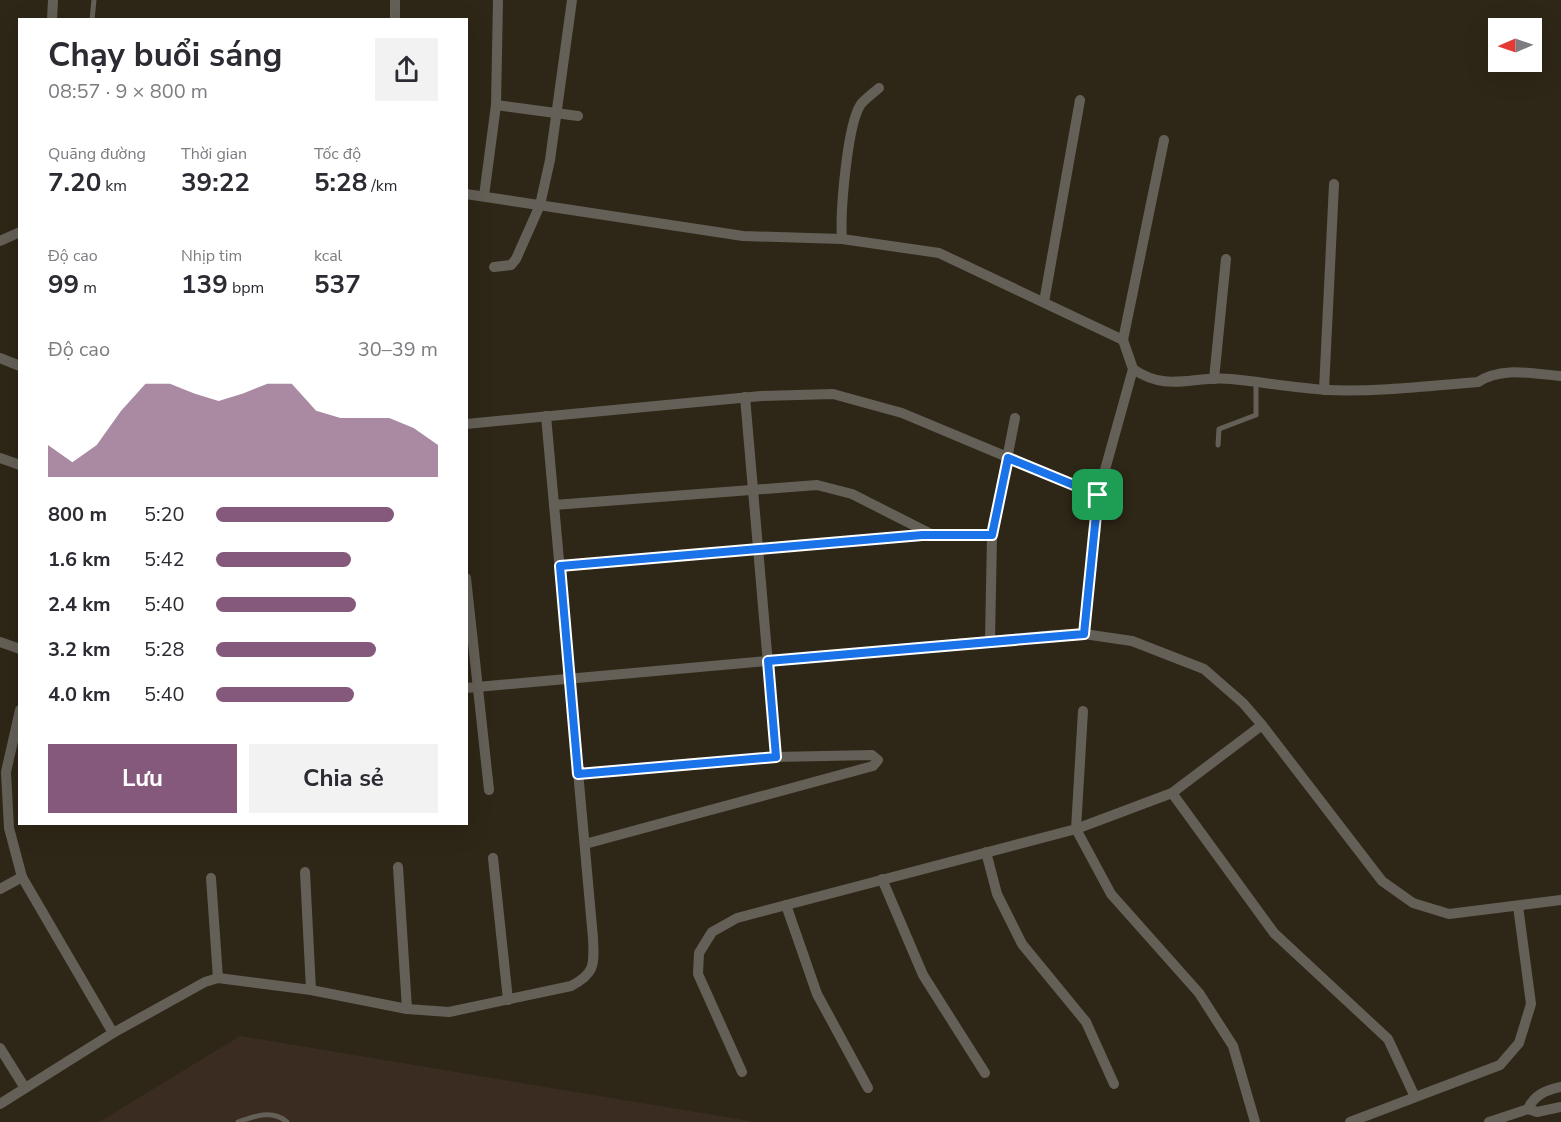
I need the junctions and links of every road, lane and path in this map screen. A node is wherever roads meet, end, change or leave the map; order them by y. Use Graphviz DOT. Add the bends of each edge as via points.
graph roads {
  1 [pos="53,0"];
  2 [pos="94,0"];
  3 [pos="395,0"];
  4 [pos="498,0"];
  5 [pos="572,0"];
  6 [pos="52,18"];
  7 [pos="92,18"];
  8 [pos="395,18"];
  9 [pos="879,88"];
  10 [pos="1080,100"];
  11 [pos="496,105"];
  12 [pos="555,114"];
  13 [pos="578,116"];
  14 [pos="1164,140"];
  15 [pos="1334,184"];
  16 [pos="468,194"];
  17 [pos="484,196"];
  18 [pos="540,205"];
  19 [pos="18,233"];
  20 [pos="842,239"];
  21 [pos="0,241"];
  22 [pos="1227,259"];
  23 [pos="494,267"];
  24 [pos="1044,302"];
  25 [pos="1124,340"];
  26 [pos="0,358"];
  27 [pos="18,365"];
  28 [pos="1133,369"];
  29 [pos="1561,376"];
  30 [pos="1214,379"];
  31 [pos="1256,383"];
  32 [pos="1324,390"];
  33 [pos="745,397"];
  34 [pos="546,416"];
  35 [pos="1015,418"];
  36 [pos="468,423"];
  37 [pos="1218,446"];
  38 [pos="0,458"];
  39 [pos="1008,458"];
  40 [pos="18,464"];
  41 [pos="753,489"];
  42 [pos="1098,495"];
  43 [pos="554,506"];
  44 [pos="933,535"];
  45 [pos="992,535"];
  46 [pos="759,549"];
  47 [pos="560,566"];
  48 [pos="468,594"];
  49 [pos="1084,634"];
  50 [pos="990,641"];
  51 [pos="0,642"];
  52 [pos="18,648"];
  53 [pos="768,661"];
  54 [pos="569,678"];
  55 [pos="480,687"];
  56 [pos="468,688"];
  57 [pos="1083,711"];
  58 [pos="18,715"];
  59 [pos="1262,725"];
  60 [pos="5,749"];
  61 [pos="776,757"];
  62 [pos="578,774"];
  63 [pos="489,790"];
  64 [pos="1172,793"];
  65 [pos="1076,829"];
  66 [pos="585,844"];
  67 [pos="986,852"];
  68 [pos="493,858"];
  69 [pos="398,867"];
  70 [pos="305,872"];
  71 [pos="22,877"];
  72 [pos="211,878"];
  73 [pos="882,879"];
  74 [pos="0,889"];
  75 [pos="1561,900"];
  76 [pos="786,905"];
  77 [pos="1518,906"];
  78 [pos="218,978"];
  79 [pos="311,990"];
  80 [pos="508,1000"];
  81 [pos="407,1009"];
  82 [pos="113,1032"];
  83 [pos="0,1048"];
  84 [pos="741,1072"];
  85 [pos="986,1073"];
  86 [pos="1114,1084"];
  87 [pos="1561,1087"];
  88 [pos="26,1088"];
  89 [pos="868,1088"];
  90 [pos="1415,1097"];
  91 [pos="0,1104"];
  92 [pos="1561,1107"];
  93 [pos="1528,1109"];
  94 [pos="238,1122"];
  95 [pos="286,1122"];
  96 [pos="1255,1122"];
  97 [pos="1350,1122"];
  98 [pos="1489,1122"];
  1 -- 6 [label="street"];
  2 -- 7 [label="lane"];
  3 -- 8 [label="street"];
  4 -- 11 [label="street"];
  5 -- 12 [label="street"];
  9 -- 20 [label="street" via="861,105 855,121 840,219"];
  10 -- 24 [label="street"];
  11 -- 12 [label="street"];
  11 -- 17 [label="street"];
  12 -- 13 [label="street"];
  12 -- 18 [label="street"];
  14 -- 25 [label="street"];
  15 -- 32 [label="street"];
  16 -- 17 [label="street"];
  17 -- 18 [label="street"];
  18 -- 20 [label="street" via="743,236"];
  18 -- 23 [label="street" via="516,259 511,265"];
  19 -- 21 [label="street"];
  20 -- 24 [label="street" via="939,254"];
  22 -- 30 [label="street"];
  24 -- 25 [label="street"];
  25 -- 28 [label="street"];
  26 -- 27 [label="street"];
  28 -- 30 [label="street" via="1149,379 1164,382"];
  28 -- 42 [label="street"];
  29 -- 32 [label="street" via="1503,372 1478,382"];
  30 -- 31 [label="street"];
  31 -- 32 [label="street"];
  31 -- 37 [label="lane" via="1256,415 1219,429"];
  33 -- 34 [label="street"];
  33 -- 39 [label="street" via="833,394 902,413"];
  33 -- 41 [label="street"];
  34 -- 36 [label="street"];
  34 -- 43 [label="street"];
  35 -- 39 [label="street"];
  38 -- 40 [label="street"];
  39 -- 42 [label="street"];
  39 -- 45 [label="street"];
  41 -- 43 [label="street"];
  41 -- 44 [label="street" via="817,485 835,488"];
  41 -- 46 [label="street"];
  42 -- 49 [label="street"];
  43 -- 47 [label="street"];
  44 -- 45 [label="street"];
  44 -- 46 [label="street"];
  45 -- 50 [label="street"];
  46 -- 47 [label="street"];
  46 -- 53 [label="street"];
  47 -- 54 [label="street"];
  48 -- 55 [label="street"];
  49 -- 50 [label="street"];
  49 -- 59 [label="street" via="1132,641 1204,669"];
  50 -- 53 [label="street"];
  51 -- 52 [label="street"];
  53 -- 54 [label="street"];
  53 -- 61 [label="street"];
  54 -- 55 [label="street"];
  54 -- 62 [label="street"];
  55 -- 56 [label="street"];
  55 -- 63 [label="street"];
  57 -- 65 [label="street"];
  58 -- 60 [label="street"];
  59 -- 64 [label="street"];
  59 -- 77 [label="street" via="1382,881 1413,903 1449,914"];
  60 -- 71 [label="street" via="9,828"];
  61 -- 62 [label="street"];
  61 -- 66 [label="street" via="872,755 878,760 873,766"];
  62 -- 66 [label="street"];
  64 -- 65 [label="street"];
  64 -- 90 [label="street" via="1274,933 1388,1040"];
  65 -- 67 [label="street"];
  65 -- 96 [label="street" via="1111,894 1199,993 1233,1046"];
  66 -- 80 [label="street" via="594,963 587,978 571,986"];
  67 -- 73 [label="street"];
  67 -- 86 [label="street" via="997,894 1022,944 1086,1022"];
  68 -- 80 [label="street"];
  69 -- 81 [label="street"];
  70 -- 79 [label="street"];
  71 -- 74 [label="street"];
  71 -- 82 [label="street"];
  72 -- 78 [label="street"];
  73 -- 76 [label="street"];
  73 -- 85 [label="street" via="924,975"];
  75 -- 77 [label="street"];
  76 -- 84 [label="street" via="737,918 712,932 699,953 698,974"];
  76 -- 89 [label="street" via="817,994"];
  77 -- 90 [label="street" via="1531,1004 1519,1043 1500,1065"];
  78 -- 79 [label="street"];
  78 -- 82 [label="street"];
  79 -- 81 [label="street"];
  80 -- 81 [label="street" via="449,1012"];
  82 -- 88 [label="street"];
  83 -- 88 [label="street"];
  87 -- 93 [label="street" via="1532,1100"];
  88 -- 91 [label="street"];
  90 -- 97 [label="street"];
  92 -- 93 [label="street" via="1537,1112"];
  93 -- 98 [label="street"];
  94 -- 95 [label="lane" via="258,1115 280,1116"];
}
